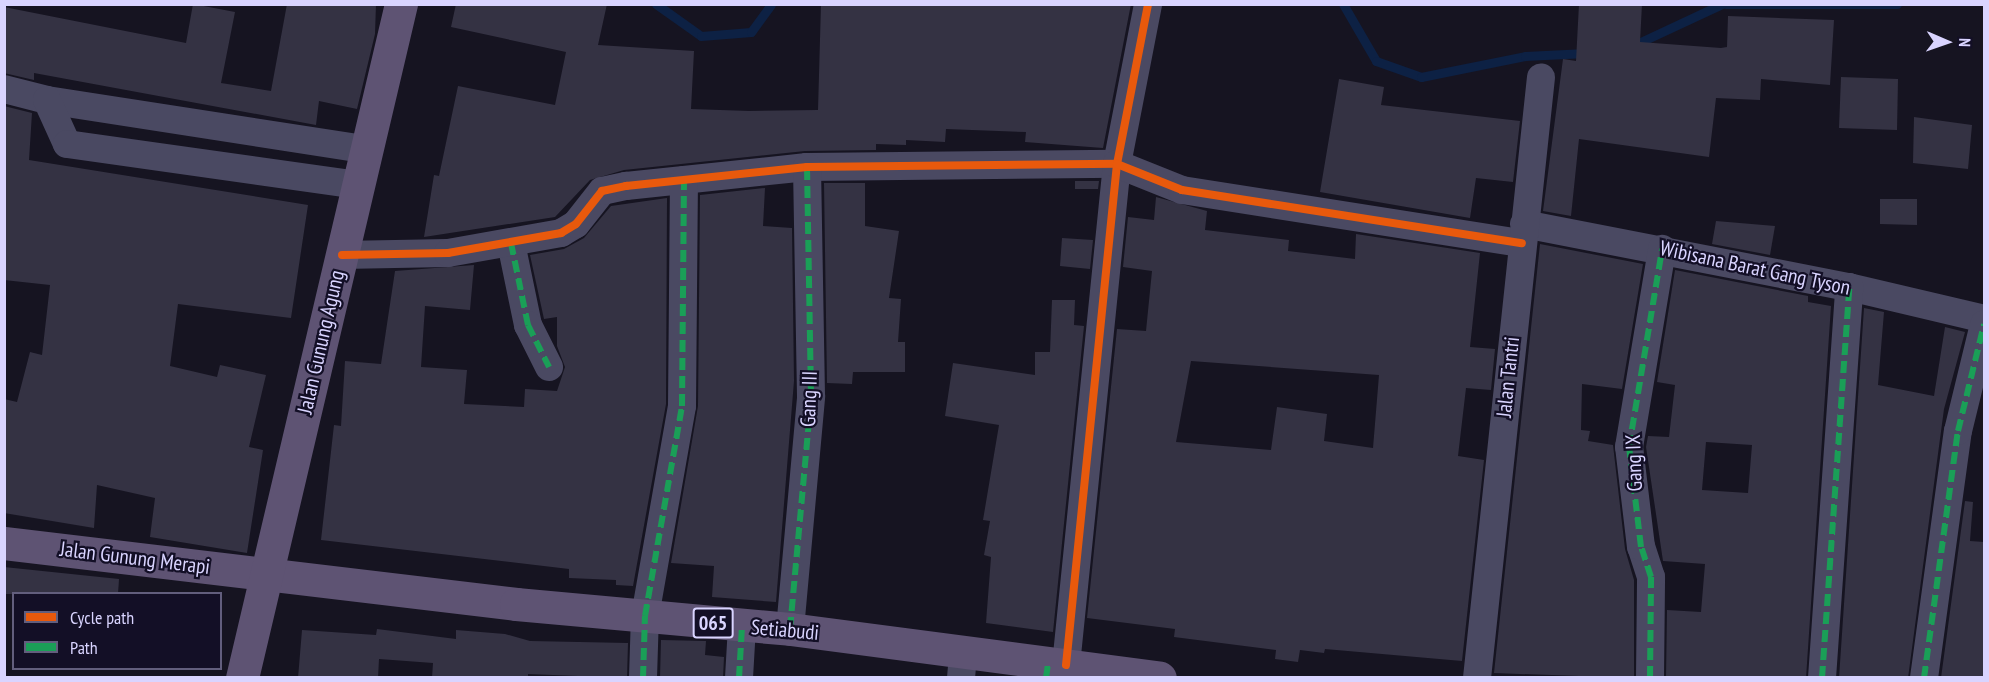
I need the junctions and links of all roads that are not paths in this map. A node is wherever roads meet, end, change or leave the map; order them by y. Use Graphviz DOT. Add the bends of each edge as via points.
graph roads {
  1 [pos="402,4"];
  2 [pos="1148,4"];
  3 [pos="1541,77"];
  4 [pos="4,89"];
  5 [pos="47,100"];
  6 [pos="364,149"];
  7 [pos="1117,164"];
  8 [pos="807,167"];
  9 [pos="684,180"];
  10 [pos="357,185"];
  11 [pos="1523,234"];
  12 [pos="510,243"];
  13 [pos="1662,249"];
  14 [pos="342,255"];
  15 [pos="1849,287"];
  16 [pos="1984,319"];
  17 [pos="1984,324"];
  18 [pos="549,367"];
  19 [pos="4,543"];
  20 [pos="265,574"];
  21 [pos="645,616"];
  22 [pos="741,626"];
  23 [pos="790,629"];
  24 [pos="962,665"];
  25 [pos="1053,668"];
  26 [pos="242,678"];
  27 [pos="643,678"];
  28 [pos="739,678"];
  29 [pos="1160,678"];
  30 [pos="1477,678"];
  31 [pos="1650,678"];
  32 [pos="1822,678"];
  33 [pos="1924,678"];
  1 -- 6 [label="main road, Jalan Gunung Agung"];
  2 -- 7 [label="street"];
  3 -- 11 [label="street, Jalan Tantri"];
  4 -- 5 [label="street"];
  5 -- 6 [label="street"];
  5 -- 10 [label="street" via="67,144"];
  6 -- 10 [label="main road, Jalan Gunung Agung"];
  7 -- 8 [label="street"];
  7 -- 11 [label="street, Wibisana Barat Gang Tyson" via="1182,190"];
  7 -- 25 [label="street"];
  8 -- 9 [label="street"];
  8 -- 23 [label="street, Gang III" via="811,396"];
  9 -- 12 [label="street" via="602,191 576,224 561,233"];
  9 -- 21 [label="street" via="681,406"];
  10 -- 14 [label="main road, Jalan Gunung Agung"];
  11 -- 13 [label="street, Wibisana Barat Gang Tyson"];
  11 -- 30 [label="street, Jalan Tantri"];
  12 -- 14 [label="street" via="448,253"];
  12 -- 18 [label="street" via="528,325"];
  13 -- 15 [label="street, Wibisana Barat Gang Tyson"];
  13 -- 31 [label="street, Gang IX" via="1629,447 1641,547 1653,597"];
  14 -- 20 [label="main road, Jalan Gunung Agung"];
  15 -- 16 [label="street, Wibisana Barat Gang Tyson"];
  15 -- 32 [label="street"];
  17 -- 33 [label="street" via="1958,431"];
  19 -- 20 [label="main road, Jalan Gunung Merapi"];
  20 -- 21 [label="main road, Setiabudi / 065"];
  20 -- 26 [label="main road, Jalan Gunung Agung"];
  21 -- 22 [label="main road, Setiabudi / 065"];
  21 -- 27 [label="street"];
  22 -- 23 [label="main road, Setiabudi / 065"];
  22 -- 28 [label="street"];
  23 -- 24 [label="main road, Setiabudi / 065"];
  24 -- 25 [label="main road, Setiabudi / 065"];
  25 -- 29 [label="main road, Setiabudi / 065"];
}
